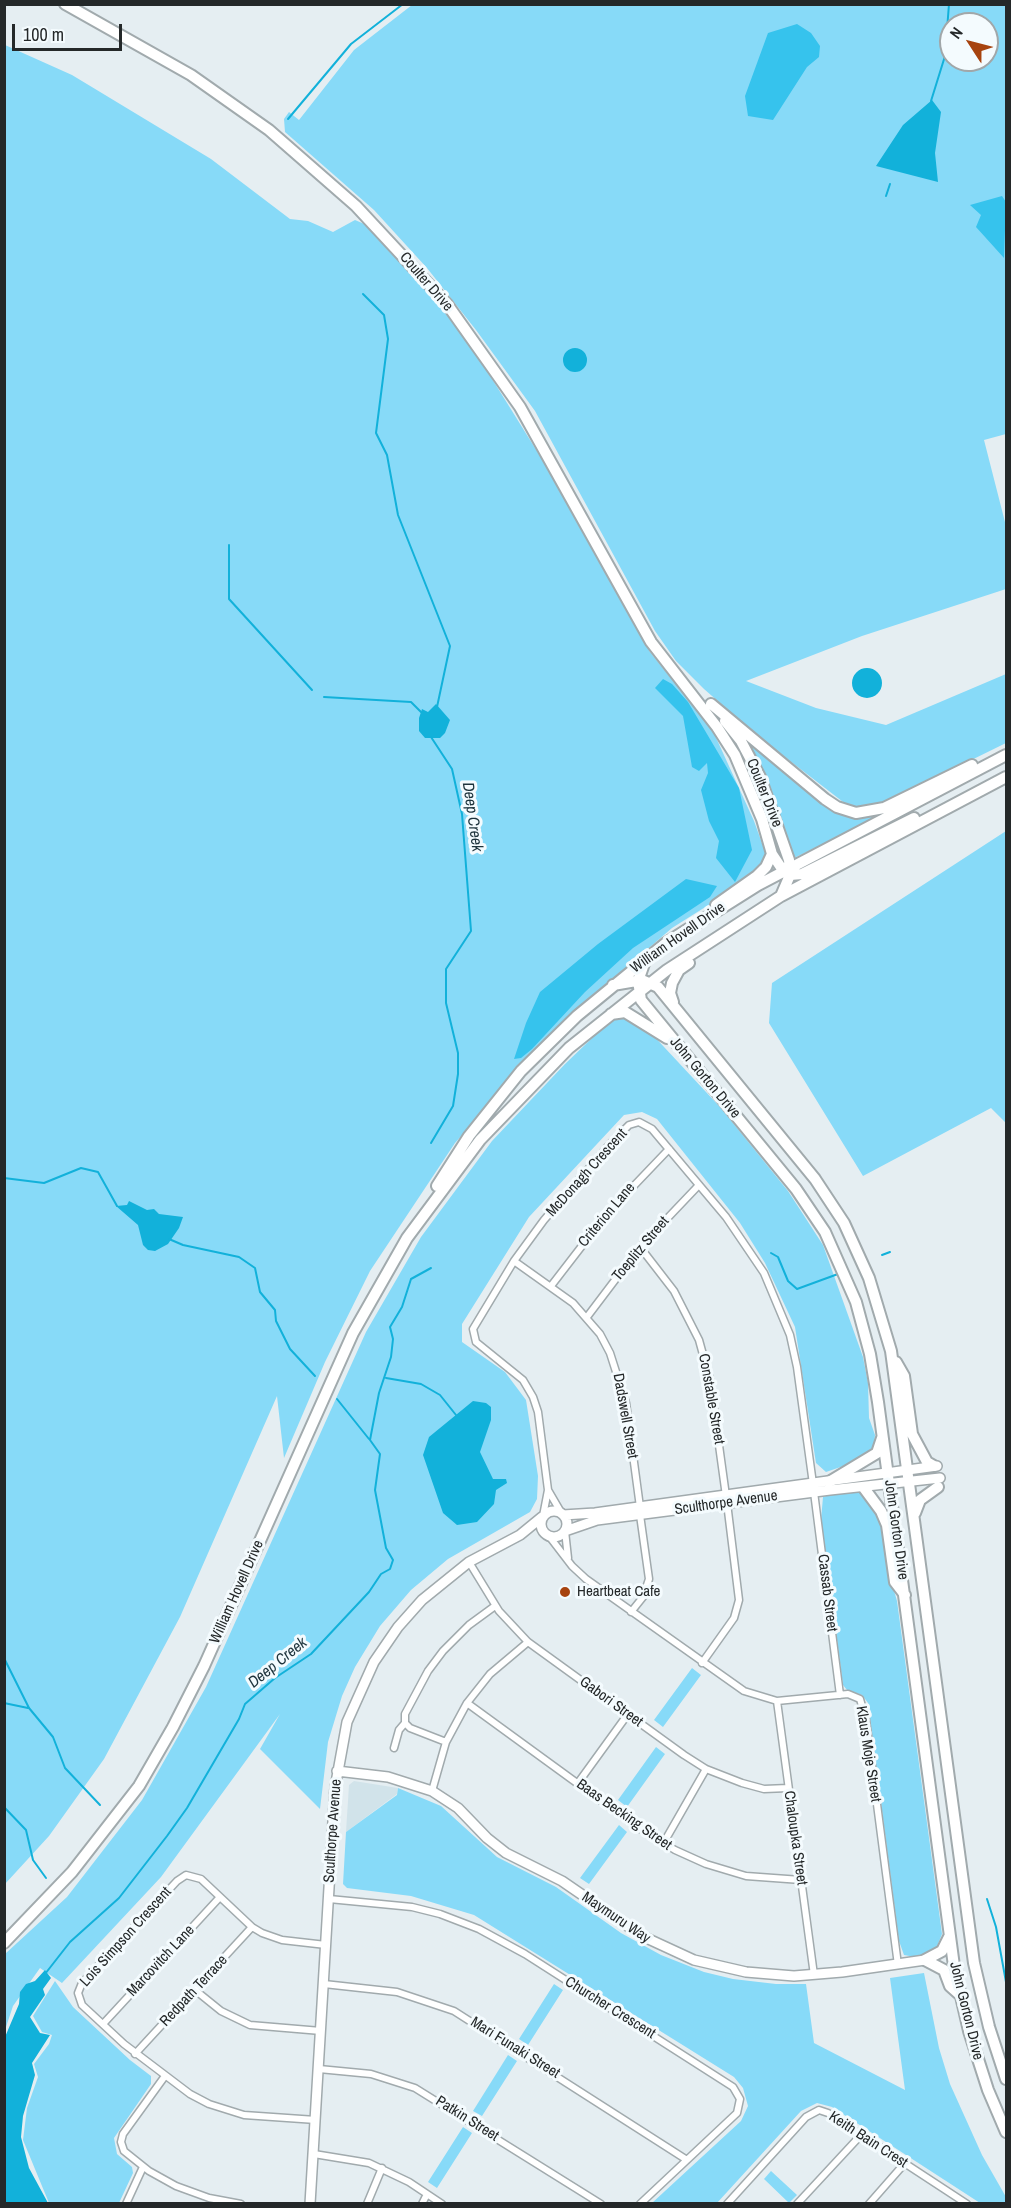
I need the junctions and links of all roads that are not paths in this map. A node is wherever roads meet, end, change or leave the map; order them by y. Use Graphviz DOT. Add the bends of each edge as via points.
graph roads {
  1 [pos="65,4"];
  2 [pos="671,668"];
  3 [pos="711,704"];
  4 [pos="1006,749"];
  5 [pos="1006,755"];
  6 [pos="1006,777"];
  7 [pos="953,805"];
  8 [pos="772,854"];
  9 [pos="788,872"];
  10 [pos="781,896"];
  11 [pos="695,923"];
  12 [pos="723,933"];
  13 [pos="646,958"];
  14 [pos="650,983"];
  15 [pos="613,985"];
  16 [pos="638,986"];
  17 [pos="675,1007"];
  18 [pos="606,1016"];
  19 [pos="676,1042"];
  20 [pos="669,1149"];
  21 [pos="699,1185"];
  22 [pos="424,1212"];
  23 [pos="640,1247"];
  24 [pos="514,1261"];
  25 [pos="551,1286"];
  26 [pos="587,1317"];
  27 [pos="891,1351"];
  28 [pos="882,1432"];
  29 [pos="935,1466"];
  30 [pos="908,1470"];
  31 [pos="888,1473"];
  32 [pos="829,1482"];
  33 [pos="910,1483"];
  34 [pos="939,1483"];
  35 [pos="890,1485"];
  36 [pos="814,1488"];
  37 [pos="864,1488"];
  38 [pos="548,1490"];
  39 [pos="727,1499"];
  40 [pos="640,1511"];
  41 [pos="562,1514"];
  42 [pos="914,1514"];
  43 [pos="543,1517"];
  44 [pos="565,1531"];
  45 [pos="520,1535"];
  46 [pos="548,1536"];
  47 [pos="568,1561"];
  48 [pos="469,1562"];
  49 [pos="905,1595"];
  50 [pos="495,1606"];
  51 [pos="631,1612"];
  52 [pos="528,1642"];
  53 [pos="702,1663"];
  54 [pos="840,1695"];
  55 [pos="777,1701"];
  56 [pos="467,1703"];
  57 [pos="628,1714"];
  58 [pos="405,1723"];
  59 [pos="446,1742"];
  60 [pos="394,1748"];
  61 [pos="706,1769"];
  62 [pos="337,1771"];
  63 [pos="578,1783"];
  64 [pos="788,1788"];
  65 [pos="432,1791"];
  66 [pos="663,1844"];
  67 [pos="801,1880"];
  68 [pos="220,1897"];
  69 [pos="329,1899"];
  70 [pos="252,1927"];
  71 [pos="949,1937"];
  72 [pos="4,1943"];
  73 [pos="327,1945"];
  74 [pos="926,1960"];
  75 [pos="898,1965"];
  76 [pos="814,1975"];
  77 [pos="324,1984"];
  78 [pos="195,1990"];
  79 [pos="960,1994"];
  80 [pos="102,2024"];
  81 [pos="321,2031"];
  82 [pos="135,2054"];
  83 [pos="319,2069"];
  84 [pos="165,2076"];
  85 [pos="1006,2079"];
  86 [pos="316,2120"];
  87 [pos="1006,2132"];
  88 [pos="861,2135"];
  89 [pos="314,2154"];
  90 [pos="687,2160"];
  91 [pos="905,2163"];
  92 [pos="143,2167"];
  93 [pos="382,2168"];
  94 [pos="427,2194"];
  95 [pos="126,2204"];
  96 [pos="241,2204"];
  97 [pos="310,2204"];
  98 [pos="367,2204"];
  99 [pos="422,2204"];
  100 [pos="442,2204"];
  101 [pos="601,2204"];
  102 [pos="640,2204"];
  103 [pos="727,2204"];
  104 [pos="797,2204"];
  105 [pos="869,2204"];
  106 [pos="967,2204"];
  1 -- 2 [label="main road, Coulter Drive" via="191,75 269,130 327,179 403,254 447,304 514,396 633,614"];
  2 -- 3 [label="main road, Coulter Drive"];
  2 -- 8 [label="main road, Coulter Drive" via="735,755"];
  3 -- 4 [label="main road" via="825,799 856,813 884,808"];
  3 -- 9 [label="main road, Coulter Drive" via="741,741 760,777"];
  5 -- 9 [label="main road, William Hovell Drive"];
  6 -- 7 [label="main road, William Hovell Drive"];
  7 -- 9 [label="main road" via="934,808 802,874"];
  7 -- 10 [label="main road, William Hovell Drive"];
  8 -- 9 [label="main road, Coulter Drive"];
  8 -- 11 [label="main road" via="758,876"];
  9 -- 10 [label="main road"];
  9 -- 11 [label="main road, William Hovell Drive"];
  10 -- 12 [label="main road, William Hovell Drive"];
  11 -- 13 [label="main road, William Hovell Drive"];
  12 -- 14 [label="main road, William Hovell Drive"];
  12 -- 17 [label="main road" via="679,970 670,993"];
  13 -- 15 [label="main road, William Hovell Drive"];
  13 -- 16 [label="main road"];
  14 -- 16 [label="main road, William Hovell Drive"];
  14 -- 17 [label="main road, John Gorton Drive"];
  15 -- 16 [label="main road"];
  15 -- 22 [label="main road, William Hovell Drive" via="547,1044 495,1101 445,1173"];
  16 -- 18 [label="main road, William Hovell Drive"];
  16 -- 19 [label="main road, John Gorton Drive" via="640,1000"];
  17 -- 27 [label="main road, John Gorton Drive" via="828,1197 870,1278"];
  18 -- 19 [label="main road" via="625,1012"];
  18 -- 22 [label="main road, William Hovell Drive" via="512,1104"];
  19 -- 28 [label="main road, John Gorton Drive" via="796,1188 825,1232 856,1302"];
  20 -- 21 [label="street, McDonagh Crescent"];
  20 -- 24 [label="street, McDonagh Crescent" via="649,1125 629,1125 571,1187"];
  20 -- 25 [label="street, Criterion Lane" via="610,1211"];
  21 -- 23 [label="street, Toeplitz Street"];
  21 -- 36 [label="street, McDonagh Crescent" via="747,1244 778,1303 797,1367"];
  22 -- 72 [label="main road, William Hovell Drive" via="353,1333 173,1727 106,1830"];
  23 -- 26 [label="street, Toeplitz Street"];
  23 -- 39 [label="street, Constable Street" via="674,1291 701,1346 710,1380"];
  24 -- 25 [label="street, Dadswell Street"];
  24 -- 38 [label="street, McDonagh Crescent" via="472,1333 476,1342 514,1372 530,1391 538,1412"];
  25 -- 26 [label="street, Dadswell Street"];
  26 -- 40 [label="street, Dadswell Street" via="610,1353 622,1382"];
  27 -- 29 [label="main road" via="904,1376 912,1434 927,1462"];
  27 -- 30 [label="main road, John Gorton Drive"];
  28 -- 31 [label="main road, John Gorton Drive"];
  28 -- 32 [label="main road" via="877,1453"];
  29 -- 30 [label="street, Sculthorpe Avenue"];
  30 -- 31 [label="street, Sculthorpe Avenue"];
  30 -- 33 [label="main road, John Gorton Drive"];
  31 -- 32 [label="street, Sculthorpe Avenue"];
  31 -- 35 [label="main road, John Gorton Drive"];
  32 -- 36 [label="street, Sculthorpe Avenue"];
  33 -- 34 [label="street, Sculthorpe Avenue"];
  33 -- 35 [label="street, Sculthorpe Avenue"];
  33 -- 42 [label="main road, John Gorton Drive"];
  34 -- 42 [label="main road" via="920,1500"];
  35 -- 37 [label="street, Sculthorpe Avenue"];
  35 -- 49 [label="main road, John Gorton Drive"];
  36 -- 37 [label="street, Sculthorpe Avenue"];
  36 -- 39 [label="street, Sculthorpe Avenue"];
  36 -- 54 [label="street, Cassab Street"];
  37 -- 49 [label="main road" via="886,1524 895,1582"];
  38 -- 41 [label="street, McDonagh Crescent"];
  38 -- 43 [label="street, McDonagh Crescent"];
  39 -- 40 [label="street, Sculthorpe Avenue"];
  39 -- 53 [label="street, Constable Street" via="739,1600 734,1618"];
  40 -- 41 [label="street, Sculthorpe Avenue"];
  40 -- 44 [label="street, Sculthorpe Avenue" via="585,1522"];
  40 -- 51 [label="street, Dadswell Street" via="649,1579 643,1597"];
  41 -- 43 [label="street" via="550,1511"];
  41 -- 44 [label="street" via="567,1524"];
  42 -- 85 [label="main road, John Gorton Drive" via="974,1963"];
  43 -- 45 [label="street, Sculthorpe Avenue"];
  43 -- 46 [label="street" via="541,1527"];
  44 -- 46 [label="street" via="559,1536"];
  44 -- 47 [label="street"];
  45 -- 46 [label="street, Sculthorpe Avenue"];
  45 -- 48 [label="street, Sculthorpe Avenue"];
  46 -- 47 [label="street, Klaus Moje Street"];
  47 -- 51 [label="street, Klaus Moje Street"];
  48 -- 50 [label="street, Gabori Street"];
  48 -- 62 [label="street, Sculthorpe Avenue" via="422,1600 381,1650 352,1710"];
  49 -- 71 [label="main road, John Gorton Drive"];
  50 -- 52 [label="street, Gabori Street"];
  50 -- 58 [label="street" via="469,1624 435,1660 408,1707"];
  51 -- 53 [label="street, Klaus Moje Street"];
  52 -- 56 [label="street" via="490,1674"];
  52 -- 57 [label="street, Gabori Street"];
  53 -- 55 [label="street, Klaus Moje Street" via="744,1691"];
  54 -- 55 [label="street, Klaus Moje Street"];
  54 -- 75 [label="street, Klaus Moje Street" via="855,1696 863,1705"];
  55 -- 64 [label="street, Chaloupka Street"];
  56 -- 59 [label="street"];
  56 -- 63 [label="street, Baas Becking Street"];
  57 -- 61 [label="street, Gabori Street"];
  57 -- 63 [label="street"];
  58 -- 59 [label="street"];
  58 -- 60 [label="street"];
  59 -- 65 [label="street"];
  61 -- 64 [label="street, Gabori Street" via="752,1786"];
  61 -- 66 [label="street"];
  62 -- 65 [label="street, Maymuru Way" via="388,1777"];
  62 -- 69 [label="street, Sculthorpe Avenue"];
  63 -- 66 [label="street, Baas Becking Street"];
  64 -- 67 [label="street, Chaloupka Street"];
  65 -- 76 [label="street, Maymuru Way" via="458,1808 506,1853 562,1881 655,1943 694,1960 735,1970"];
  66 -- 67 [label="street, Baas Becking Street" via="734,1873"];
  67 -- 76 [label="street, Chaloupka Street"];
  68 -- 70 [label="street, Lois Simpson Crescent"];
  68 -- 80 [label="street, Marcovitch Lane"];
  68 -- 80 [label="street, Lois Simpson Crescent" via="196,1876 182,1877 82,1983 80,2001"];
  69 -- 73 [label="street, Sculthorpe Avenue"];
  69 -- 90 [label="street, Churcher Crescent" via="412,1907 486,1933 730,2085 740,2099 737,2113"];
  70 -- 73 [label="street, Lois Simpson Crescent" via="282,1940"];
  70 -- 78 [label="street, Redpath Terrace"];
  71 -- 74 [label="main road" via="942,1951"];
  71 -- 79 [label="main road, John Gorton Drive"];
  73 -- 77 [label="street, Sculthorpe Avenue"];
  74 -- 75 [label="street, Maymuru Way"];
  74 -- 79 [label="main road" via="944,1970 950,1986"];
  75 -- 76 [label="street, Maymuru Way"];
  77 -- 81 [label="street, Sculthorpe Avenue"];
  77 -- 90 [label="street, Mari Funaki Street" via="390,1991 454,2011"];
  78 -- 81 [label="street" via="221,2011 250,2025"];
  78 -- 82 [label="street, Redpath Terrace"];
  79 -- 87 [label="main road, John Gorton Drive" via="982,2072"];
  80 -- 82 [label="street, Lois Simpson Crescent"];
  81 -- 83 [label="street, Sculthorpe Avenue"];
  82 -- 84 [label="street, Lois Simpson Crescent"];
  83 -- 86 [label="street, Sculthorpe Avenue"];
  83 -- 101 [label="street, Patkin Street" via="371,2074 415,2088"];
  84 -- 86 [label="street, Lois Simpson Crescent" via="190,2094 228,2111"];
  84 -- 92 [label="street" via="122,2138 124,2151"];
  86 -- 89 [label="street, Sculthorpe Avenue"];
  88 -- 91 [label="street, Keith Bain Crest"];
  88 -- 103 [label="street, Keith Bain Crest" via="824,2111 810,2114"];
  88 -- 104 [label="street"];
  89 -- 93 [label="street" via="350,2158"];
  89 -- 97 [label="street, Sculthorpe Avenue"];
  90 -- 102 [label="street, Churcher Crescent"];
  91 -- 105 [label="street"];
  91 -- 106 [label="street, Keith Bain Crest"];
  92 -- 95 [label="street"];
  92 -- 96 [label="street" via="186,2190"];
  93 -- 94 [label="street"];
  93 -- 98 [label="street"];
  94 -- 99 [label="street"];
  94 -- 100 [label="street"];
}
